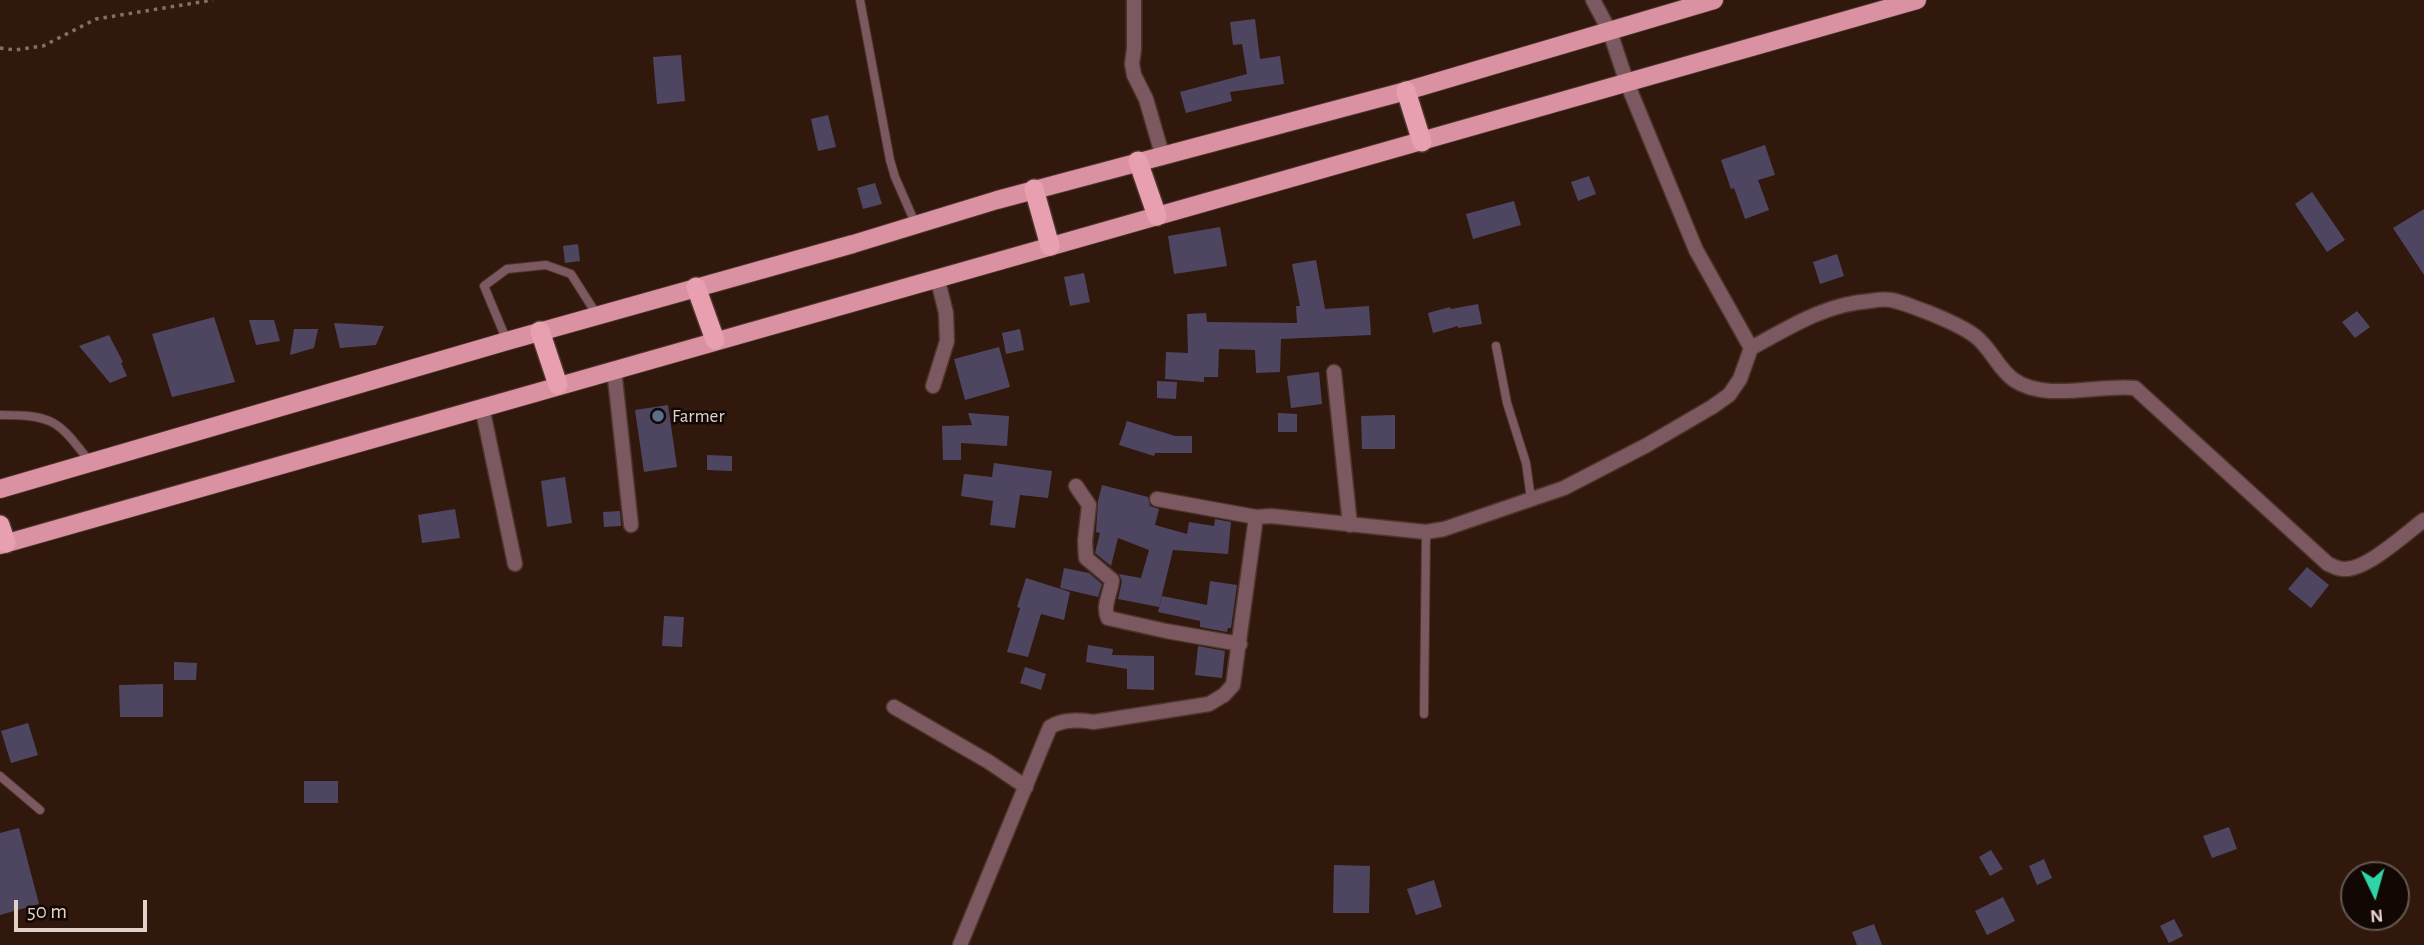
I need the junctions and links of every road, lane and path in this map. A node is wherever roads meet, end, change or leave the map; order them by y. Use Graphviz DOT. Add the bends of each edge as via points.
graph roads {
  1 [pos="213,0"];
  2 [pos="860,0"];
  3 [pos="1134,0"];
  4 [pos="1593,0"];
  5 [pos="1714,0"];
  6 [pos="1917,0"];
  7 [pos="1610,32"];
  8 [pos="0,48"];
  9 [pos="1627,83"];
  10 [pos="1406,91"];
  11 [pos="1422,142"];
  12 [pos="1162,155"];
  13 [pos="1138,161"];
  14 [pos="1034,189"];
  15 [pos="1157,216"];
  16 [pos="916,225"];
  17 [pos="1050,246"];
  18 [pos="937,277"];
  19 [pos="696,287"];
  20 [pos="597,315"];
  21 [pos="540,331"];
  22 [pos="715,340"];
  23 [pos="508,341"];
  24 [pos="1496,346"];
  25 [pos="1751,348"];
  26 [pos="614,369"];
  27 [pos="1334,372"];
  28 [pos="558,385"];
  29 [pos="933,386"];
  30 [pos="482,407"];
  31 [pos="0,415"];
  32 [pos="90,463"];
  33 [pos="1076,486"];
  34 [pos="0,489"];
  35 [pos="1157,499"];
  36 [pos="1531,499"];
  37 [pos="1256,517"];
  38 [pos="2424,520"];
  39 [pos="1350,524"];
  40 [pos="631,525"];
  41 [pos="1426,532"];
  42 [pos="2,537"];
  43 [pos="515,564"];
  44 [pos="1240,644"];
  45 [pos="894,707"];
  46 [pos="1424,714"];
  47 [pos="0,776"];
  48 [pos="1026,787"];
  49 [pos="40,810"];
  50 [pos="960,945"];
  1 -- 8 [label="path" via="96,19 43,46"];
  2 -- 16 [label="lane" via="890,160"];
  3 -- 12 [label="street" via="1132,64"];
  4 -- 7 [label="street"];
  5 -- 7 [label="main road"];
  6 -- 9 [label="main road"];
  7 -- 9 [label="street"];
  7 -- 10 [label="main road"];
  9 -- 11 [label="main road"];
  9 -- 25 [label="street" via="1696,250"];
  10 -- 11 [label="highway"];
  10 -- 12 [label="main road"];
  11 -- 15 [label="main road"];
  12 -- 13 [label="main road"];
  13 -- 14 [label="main road"];
  13 -- 15 [label="highway"];
  14 -- 16 [label="main road"];
  14 -- 17 [label="highway"];
  15 -- 17 [label="main road"];
  16 -- 19 [label="main road"];
  17 -- 18 [label="main road"];
  18 -- 22 [label="main road"];
  18 -- 29 [label="street" via="947,341"];
  19 -- 20 [label="main road"];
  19 -- 22 [label="highway"];
  20 -- 21 [label="main road"];
  20 -- 23 [label="lane" via="571,274 546,265 507,269 485,286"];
  21 -- 23 [label="main road"];
  21 -- 28 [label="highway"];
  22 -- 26 [label="main road"];
  23 -- 32 [label="main road"];
  24 -- 36 [label="lane"];
  25 -- 36 [label="street" via="1729,395 1564,488"];
  25 -- 38 [label="street" via="1814,313 1849,302 1889,299 1973,334 2014,380 2039,390 2135,388 2328,564 2354,568"];
  26 -- 28 [label="main road"];
  26 -- 40 [label="street"];
  27 -- 39 [label="street"];
  28 -- 30 [label="main road"];
  30 -- 42 [label="main road"];
  30 -- 43 [label="street"];
  31 -- 32 [label="lane" via="42,417 63,427"];
  32 -- 34 [label="main road"];
  33 -- 44 [label="street" via="1088,505 1086,558 1112,580 1106,602 1108,618"];
  35 -- 37 [label="street"];
  36 -- 41 [label="street"];
  37 -- 39 [label="street"];
  37 -- 44 [label="street"];
  39 -- 41 [label="street"];
  41 -- 46 [label="lane"];
  44 -- 48 [label="street" via="1233,685 1209,704 1050,727"];
  45 -- 48 [label="street"];
  47 -- 49 [label="lane"];
  48 -- 50 [label="street"];
}
